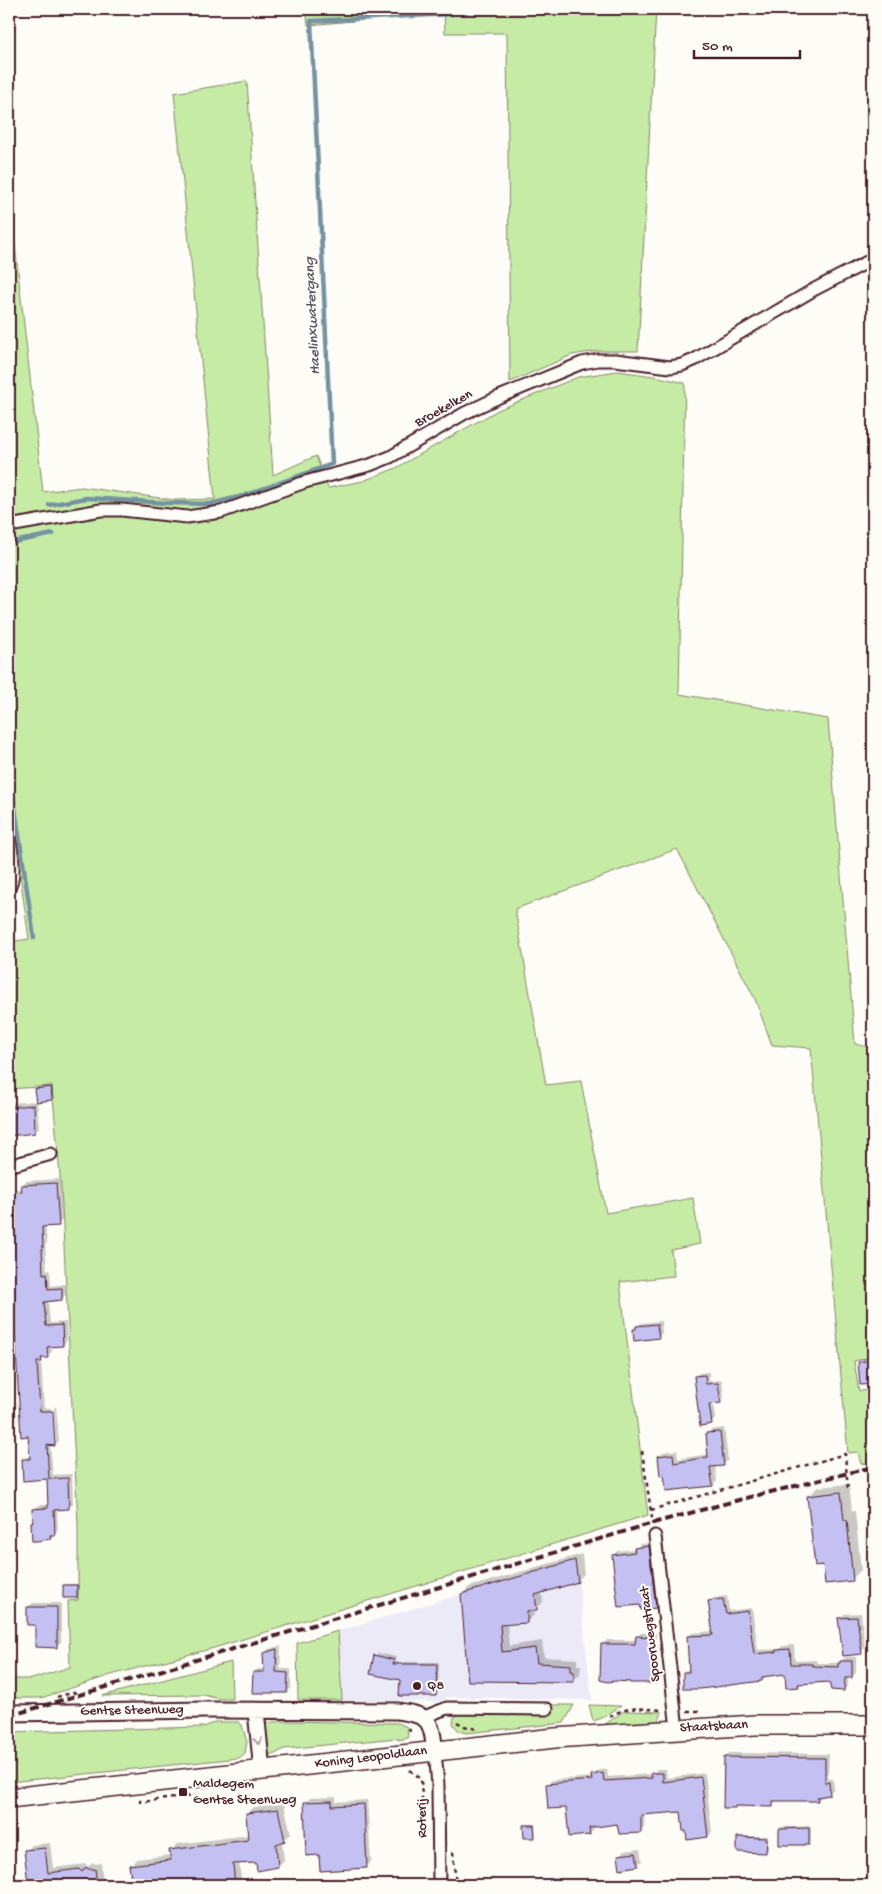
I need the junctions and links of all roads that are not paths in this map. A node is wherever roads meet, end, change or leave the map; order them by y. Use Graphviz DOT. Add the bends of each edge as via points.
graph roads {
  1 [pos="873,259"];
  2 [pos="9,526"];
  3 [pos="9,820"];
  4 [pos="9,893"];
  5 [pos="51,1154"];
  6 [pos="9,1166"];
  7 [pos="655,1536"];
  8 [pos="547,1709"];
  9 [pos="256,1711"];
  10 [pos="9,1713"];
  11 [pos="424,1717"];
  12 [pos="873,1725"];
  13 [pos="677,1729"];
  14 [pos="555,1738"];
  15 [pos="435,1751"];
  16 [pos="262,1771"];
  17 [pos="9,1798"];
  18 [pos="439,1885"];
  1 -- 2 [label="street, Broekelken" via="682,365 670,367 615,360 582,363 465,413 383,460 305,482 221,512 187,517 101,510"];
  3 -- 4 [label="lane" via="16,878"];
  5 -- 6 [label="street"];
  7 -- 13 [label="street, Spoorwegstraat"];
  8 -- 11 [label="street" via="447,1708"];
  9 -- 10 [label="street, Gentse Steenweg"];
  9 -- 11 [label="street, Gentse Steenweg" via="397,1712"];
  9 -- 16 [label="street, one-way"];
  11 -- 15 [label="street" via="431,1726"];
  12 -- 13 [label="main road, Staatsbaan"];
  13 -- 14 [label="main road, Staatsbaan"];
  14 -- 15 [label="main road, Koning Leopoldlaan"];
  15 -- 16 [label="main road, Koning Leopoldlaan"];
  15 -- 18 [label="street, Roterij"];
  16 -- 17 [label="main road, Koning Leopoldlaan"];
}
